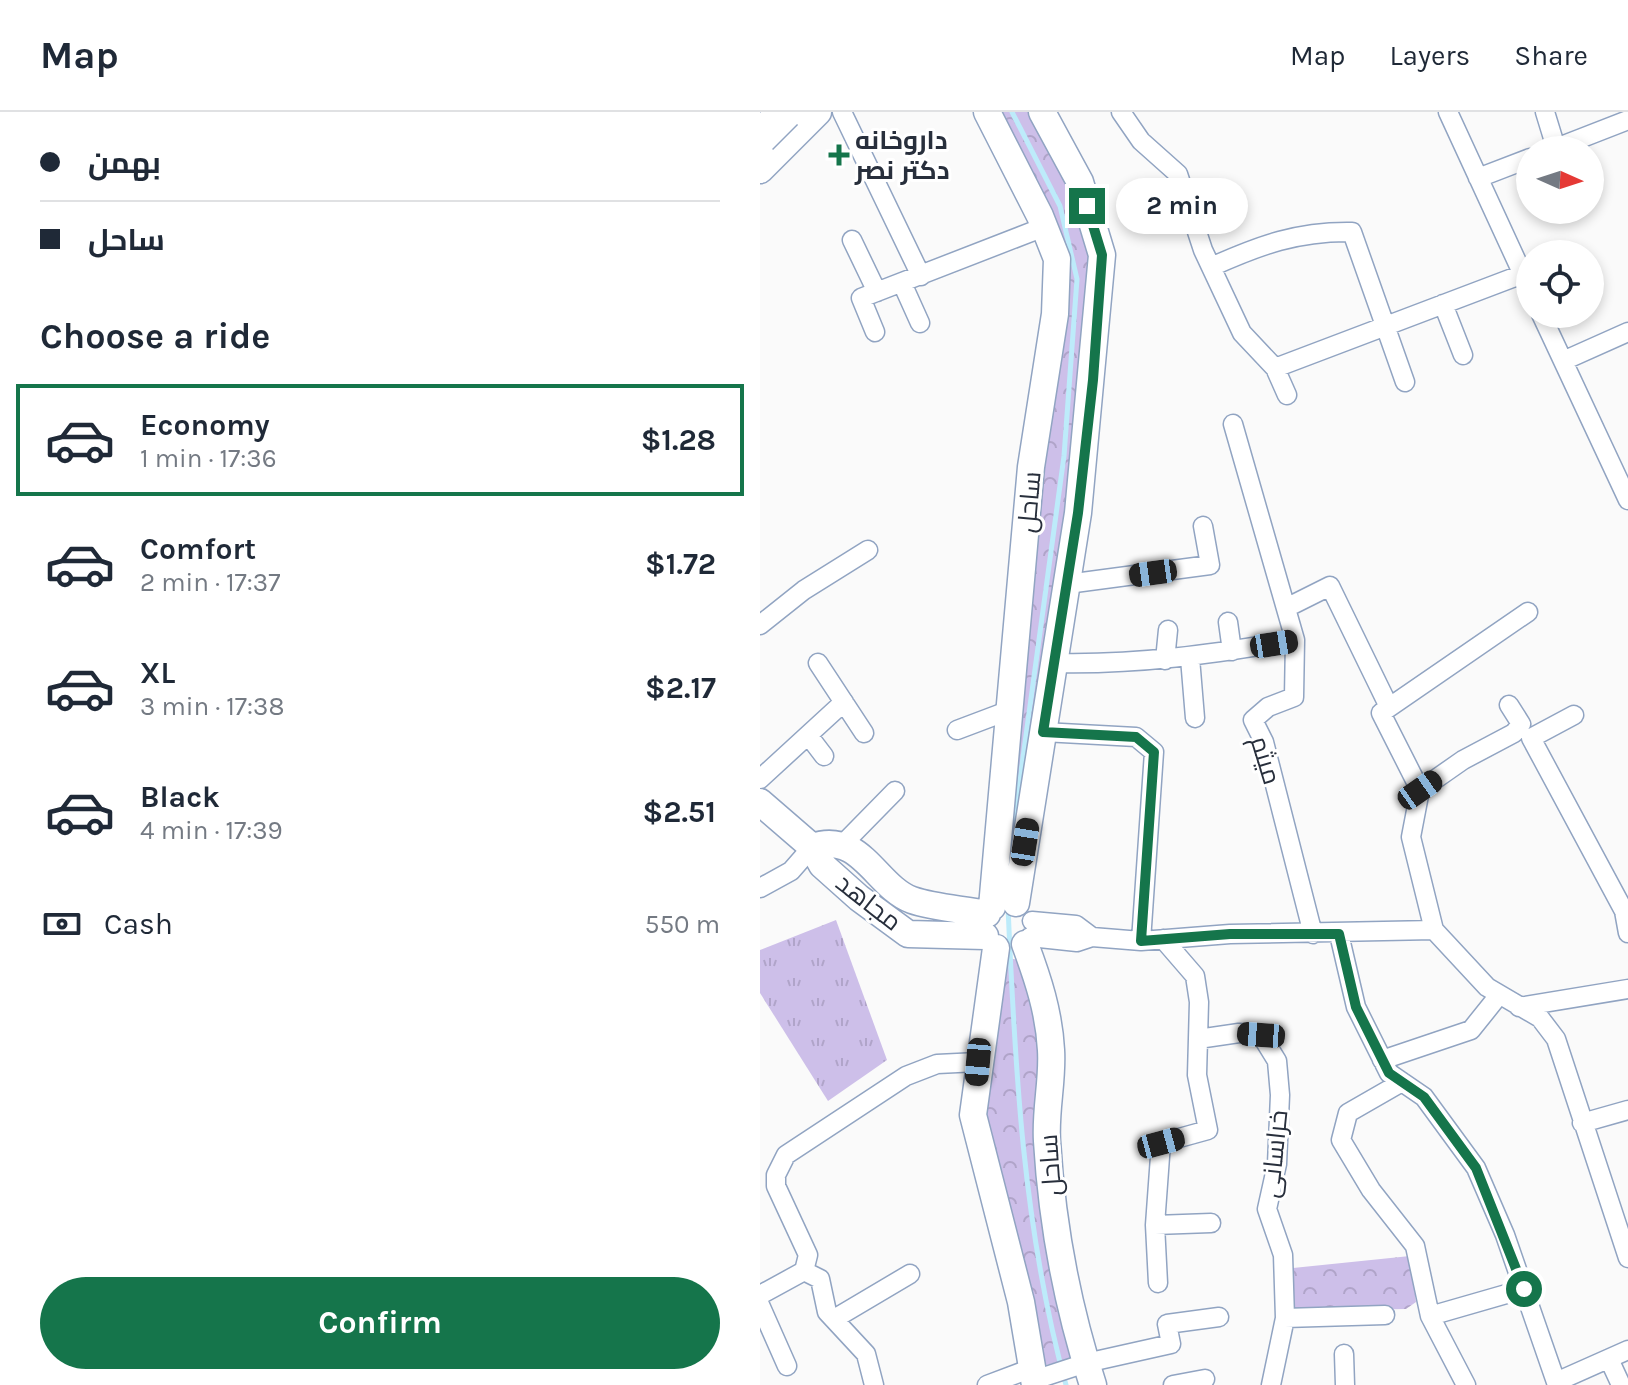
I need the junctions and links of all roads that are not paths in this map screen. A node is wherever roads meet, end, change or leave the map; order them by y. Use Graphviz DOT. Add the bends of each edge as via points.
graph roads {
  1 [pos="777,112"];
  2 [pos="842,112"];
  3 [pos="987,112"];
  4 [pos="1042,112"];
  5 [pos="1121,112"];
  6 [pos="1448,112"];
  7 [pos="1545,112"];
  8 [pos="803,113"];
  9 [pos="1628,120"];
  10 [pos="1550,136"];
  11 [pos="1587,136"];
  12 [pos="772,142"];
  13 [pos="1516,163"];
  14 [pos="760,170"];
  15 [pos="1478,178"];
  16 [pos="1044,227"];
  17 [pos="852,240"];
  18 [pos="1516,260"];
  19 [pos="1211,267"];
  20 [pos="921,276"];
  21 [pos="902,283"];
  22 [pos="1516,285"];
  23 [pos="869,295"];
  24 [pos="1443,304"];
  25 [pos="920,323"];
  26 [pos="1386,326"];
  27 [pos="1548,328"];
  28 [pos="875,332"];
  29 [pos="1628,332"];
  30 [pos="1463,355"];
  31 [pos="1563,361"];
  32 [pos="1275,368"];
  33 [pos="1405,382"];
  34 [pos="1287,395"];
  35 [pos="1233,424"];
  36 [pos="1628,500"];
  37 [pos="1203,526"];
  38 [pos="868,550"];
  39 [pos="1067,584"];
  40 [pos="1288,607"];
  41 [pos="1528,612"];
  42 [pos="1228,622"];
  43 [pos="760,625"];
  44 [pos="1168,630"];
  45 [pos="1295,640"];
  46 [pos="1232,651"];
  47 [pos="1190,658"];
  48 [pos="1165,660"];
  49 [pos="818,663"];
  50 [pos="1054,663"];
  51 [pos="844,702"];
  52 [pos="1509,705"];
  53 [pos="1010,710"];
  54 [pos="1385,710"];
  55 [pos="1574,715"];
  56 [pos="1195,718"];
  57 [pos="957,730"];
  58 [pos="1043,732"];
  59 [pos="864,733"];
  60 [pos="808,735"];
  61 [pos="824,756"];
  62 [pos="760,779"];
  63 [pos="1420,790"];
  64 [pos="895,791"];
  65 [pos="760,802"];
  66 [pos="842,845"];
  67 [pos="812,847"];
  68 [pos="760,888"];
  69 [pos="1008,926"];
  70 [pos="1434,930"];
  71 [pos="1628,933"];
  72 [pos="1313,934"];
  73 [pos="1339,934"];
  74 [pos="1163,939"];
  75 [pos="1141,941"];
  76 [pos="1628,989"];
  77 [pos="1499,995"];
  78 [pos="1519,1007"];
  79 [pos="1198,1039"];
  80 [pos="1382,1060"];
  81 [pos="978,1062"];
  82 [pos="1402,1082"];
  83 [pos="1628,1110"];
  84 [pos="1582,1123"];
  85 [pos="1211,1223"];
  86 [pos="1155,1225"];
  87 [pos="1628,1258"];
  88 [pos="804,1271"];
  89 [pos="910,1274"];
  90 [pos="1158,1283"];
  91 [pos="1524,1289"];
  92 [pos="760,1295"];
  93 [pos="760,1305"];
  94 [pos="1385,1315"];
  95 [pos="1430,1316"];
  96 [pos="1219,1317"];
  97 [pos="1285,1318"];
  98 [pos="834,1319"];
  99 [pos="1628,1350"];
  100 [pos="1344,1354"];
  101 [pos="1609,1359"];
  102 [pos="787,1366"];
  103 [pos="1090,1374"];
  104 [pos="1033,1378"];
  105 [pos="1205,1379"];
  106 [pos="874,1385"];
  107 [pos="987,1385"];
  108 [pos="1173,1385"];
  109 [pos="1271,1385"];
  110 [pos="1345,1385"];
  111 [pos="1466,1385"];
  112 [pos="1621,1385"];
  1 -- 12 [label="street" via="783,129"];
  2 -- 20 [label="street"];
  3 -- 16 [label="street, ساحل"];
  4 -- 39 [label="street, ساحل" via="1080,182 1102,255 1093,380"];
  5 -- 19 [label="street" via="1141,141 1178,174"];
  6 -- 15 [label="street"];
  7 -- 10 [label="street"];
  8 -- 12 [label="highway, bridge"];
  9 -- 11 [label="street"];
  12 -- 14 [label="street"];
  13 -- 15 [label="street"];
  15 -- 18 [label="street"];
  16 -- 20 [label="street"];
  16 -- 53 [label="street, ساحل" via="1057,259 1055,314 1031,467"];
  17 -- 23 [label="street"];
  19 -- 26 [label="street" via="1263,244 1315,231 1352,232"];
  19 -- 32 [label="street" via="1242,333"];
  20 -- 21 [label="street"];
  21 -- 23 [label="street"];
  21 -- 25 [label="street"];
  22 -- 24 [label="street"];
  23 -- 28 [label="street"];
  24 -- 26 [label="street"];
  24 -- 30 [label="street"];
  26 -- 32 [label="street"];
  26 -- 33 [label="street"];
  27 -- 31 [label="street"];
  29 -- 31 [label="street"];
  31 -- 36 [label="street"];
  32 -- 34 [label="street"];
  35 -- 40 [label="street, میثم"];
  37 -- 39 [label="street" via="1210,565"];
  38 -- 43 [label="street"];
  39 -- 50 [label="street, ساحل"];
  40 -- 45 [label="street, میثم"];
  40 -- 54 [label="street" via="1330,586"];
  41 -- 54 [label="street"];
  42 -- 46 [label="street"];
  44 -- 48 [label="street"];
  45 -- 46 [label="street"];
  45 -- 72 [label="street, میثم" via="1294,697 1253,720 1264,742"];
  46 -- 47 [label="street"];
  47 -- 48 [label="street"];
  47 -- 56 [label="street"];
  48 -- 50 [label="street"];
  49 -- 51 [label="street"];
  50 -- 58 [label="street, ساحل"];
  51 -- 59 [label="street"];
  51 -- 60 [label="street"];
  52 -- 63 [label="street" via="1521,724 1514,733"];
  53 -- 57 [label="street"];
  53 -- 69 [label="street, ساحل"];
  54 -- 63 [label="street"];
  55 -- 71 [label="street" via="1531,738 1624,911"];
  58 -- 69 [label="street, ساحل"];
  58 -- 75 [label="street" via="1136,737 1154,752"];
  60 -- 61 [label="street"];
  60 -- 62 [label="street"];
  63 -- 70 [label="street" via="1411,837"];
  64 -- 66 [label="street"];
  65 -- 67 [label="street, مجاهد"];
  66 -- 67 [label="street, مجاهد"];
  66 -- 69 [label="street, مجاهد" via="909,899"];
  67 -- 68 [label="street" via="791,871"];
  67 -- 69 [label="street, مجاهد" via="822,865 908,934"];
  69 -- 75 [label="street" via="1077,942 1092,937"];
  69 -- 81 [label="street, ساحل"];
  69 -- 103 [label="street, ساحل" via="1045,998 1055,1232 1072,1320"];
  70 -- 73 [label="street"];
  70 -- 77 [label="street"];
  72 -- 73 [label="street"];
  72 -- 74 [label="street"];
  73 -- 80 [label="street" via="1356,1007"];
  74 -- 75 [label="street"];
  74 -- 79 [label="street" via="1195,976"];
  76 -- 78 [label="street"];
  77 -- 78 [label="street"];
  77 -- 80 [label="street" via="1471,1030"];
  78 -- 84 [label="street" via="1540,1018 1556,1039"];
  79 -- 86 [label="street" via="1197,1075 1208,1130 1161,1143"];
  79 -- 97 [label="street, خراسانی" via="1261,1035 1277,1061 1277,1164 1267,1209 1283,1255"];
  80 -- 82 [label="street"];
  81 -- 88 [label="street" via="937,1064 906,1076 786,1155 776,1186 808,1255"];
  81 -- 104 [label="street, ساحل" via="973,1115 1021,1302"];
  82 -- 91 [label="street" via="1424,1097 1476,1168"];
  82 -- 95 [label="street" via="1348,1113 1341,1140 1371,1190 1415,1246"];
  83 -- 84 [label="street"];
  84 -- 87 [label="street"];
  85 -- 86 [label="street"];
  86 -- 90 [label="street"];
  88 -- 92 [label="street"];
  88 -- 98 [label="street" via="820,1279 827,1312"];
  89 -- 98 [label="street"];
  91 -- 95 [label="street"];
  91 -- 101 [label="street" via="1556,1382"];
  93 -- 102 [label="street"];
  94 -- 97 [label="street"];
  95 -- 111 [label="street"];
  96 -- 103 [label="street" via="1167,1324 1171,1344"];
  97 -- 109 [label="street, خراسانی"];
  98 -- 106 [label="street" via="866,1354"];
  99 -- 101 [label="street"];
  100 -- 110 [label="street"];
  101 -- 112 [label="street"];
  103 -- 104 [label="street"];
  104 -- 107 [label="street"];
  105 -- 108 [label="street"];
}
